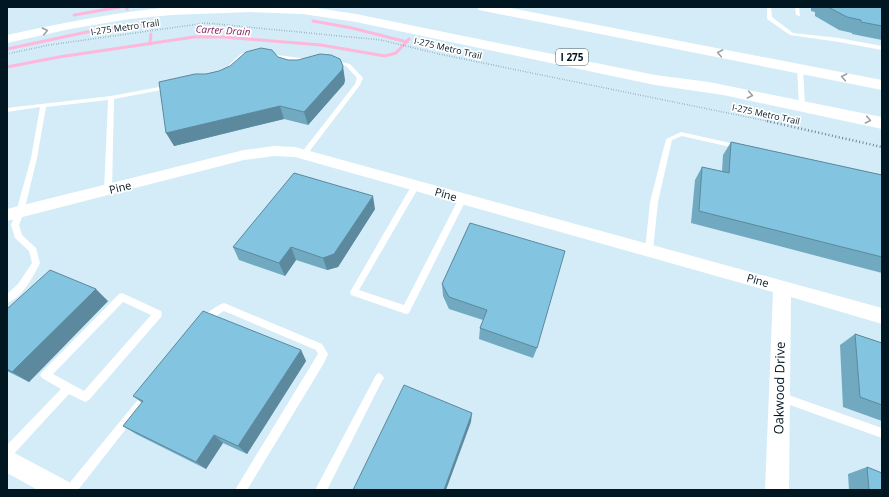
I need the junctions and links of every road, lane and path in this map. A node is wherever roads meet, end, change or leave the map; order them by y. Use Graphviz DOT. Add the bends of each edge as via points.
graph roads {
  1 [pos="342,7"];
  2 [pos="484,7"];
  3 [pos="526,7"];
  4 [pos="769,7"];
  5 [pos="797,7"];
  6 [pos="798,15"];
  7 [pos="7,39"];
  8 [pos="694,48"];
  9 [pos="882,48"];
  10 [pos="7,54"];
  11 [pos="316,61"];
  12 [pos="324,62"];
  13 [pos="800,68"];
  14 [pos="227,70"];
  15 [pos="180,85"];
  16 [pos="882,85"];
  17 [pos="723,90"];
  18 [pos="111,98"];
  19 [pos="43,105"];
  20 [pos="802,106"];
  21 [pos="7,110"];
  22 [pos="882,123"];
  23 [pos="882,147"];
  24 [pos="750,149"];
  25 [pos="304,154"];
  26 [pos="416,185"];
  27 [pos="108,190"];
  28 [pos="463,198"];
  29 [pos="13,214"];
  30 [pos="649,250"];
  31 [pos="782,287"];
  32 [pos="7,299"];
  33 [pos="882,316"];
  34 [pos="200,329"];
  35 [pos="379,378"];
  36 [pos="155,385"];
  37 [pos="68,388"];
  38 [pos="779,396"];
  39 [pos="882,433"];
  40 [pos="7,453"];
  41 [pos="7,460"];
  42 [pos="61,490"];
  43 [pos="71,490"];
  44 [pos="241,490"];
  45 [pos="321,490"];
  46 [pos="777,490"];
  1 -- 17 [label="highway, I 275"];
  2 -- 8 [label="highway"];
  3 -- 8 [label="highway" via="669,38"];
  4 -- 9 [label="lane" via="769,18 792,34"];
  5 -- 6 [label="lane"];
  7 -- 17 [label="highway, one-way" via="130,15 236,8 303,10 356,18 655,80"];
  13 -- 8 [label="highway, one-way"];
  10 -- 23 [label="path, I-275 Metro Trail" via="49,45 206,24 347,36 395,43"];
  11 -- 14 [label="lane" via="242,55"];
  12 -- 25 [label="lane" via="348,65 360,78"];
  16 -- 13 [label="highway, one-way"];
  13 -- 20 [label="lane"];
  15 -- 18 [label="lane"];
  17 -- 20 [label="highway, I 275, one-way"];
  18 -- 19 [label="lane"];
  18 -- 27 [label="lane"];
  19 -- 21 [label="lane"];
  19 -- 29 [label="lane" via="34,158"];
  20 -- 22 [label="highway, I 275, one-way"];
  24 -- 30 [label="lane" via="681,134 669,139 654,202"];
  25 -- 26 [label="street, Pine"];
  25 -- 27 [label="street, Pine" via="286,151 261,152"];
  26 -- 28 [label="street, Pine"];
  26 -- 28 [label="lane" via="354,292 406,310"];
  27 -- 29 [label="street, Pine"];
  28 -- 30 [label="street, Pine"];
  29 -- 32 [label="lane" via="18,236 33,250 36,263 21,287"];
  30 -- 31 [label="street, Pine"];
  31 -- 33 [label="street, Pine"];
  31 -- 38 [label="street, Oakwood Drive"];
  34 -- 44 [label="lane" via="217,310 224,307 319,347 323,354"];
  35 -- 45 [label="lane"];
  36 -- 43 [label="lane"];
  37 -- 37 [label="lane" via="46,375 122,297 158,314 86,397"];
  37 -- 40 [label="lane"];
  38 -- 39 [label="lane"];
  38 -- 46 [label="street, Oakwood Drive"];
  41 -- 42 [label="street"];
}
